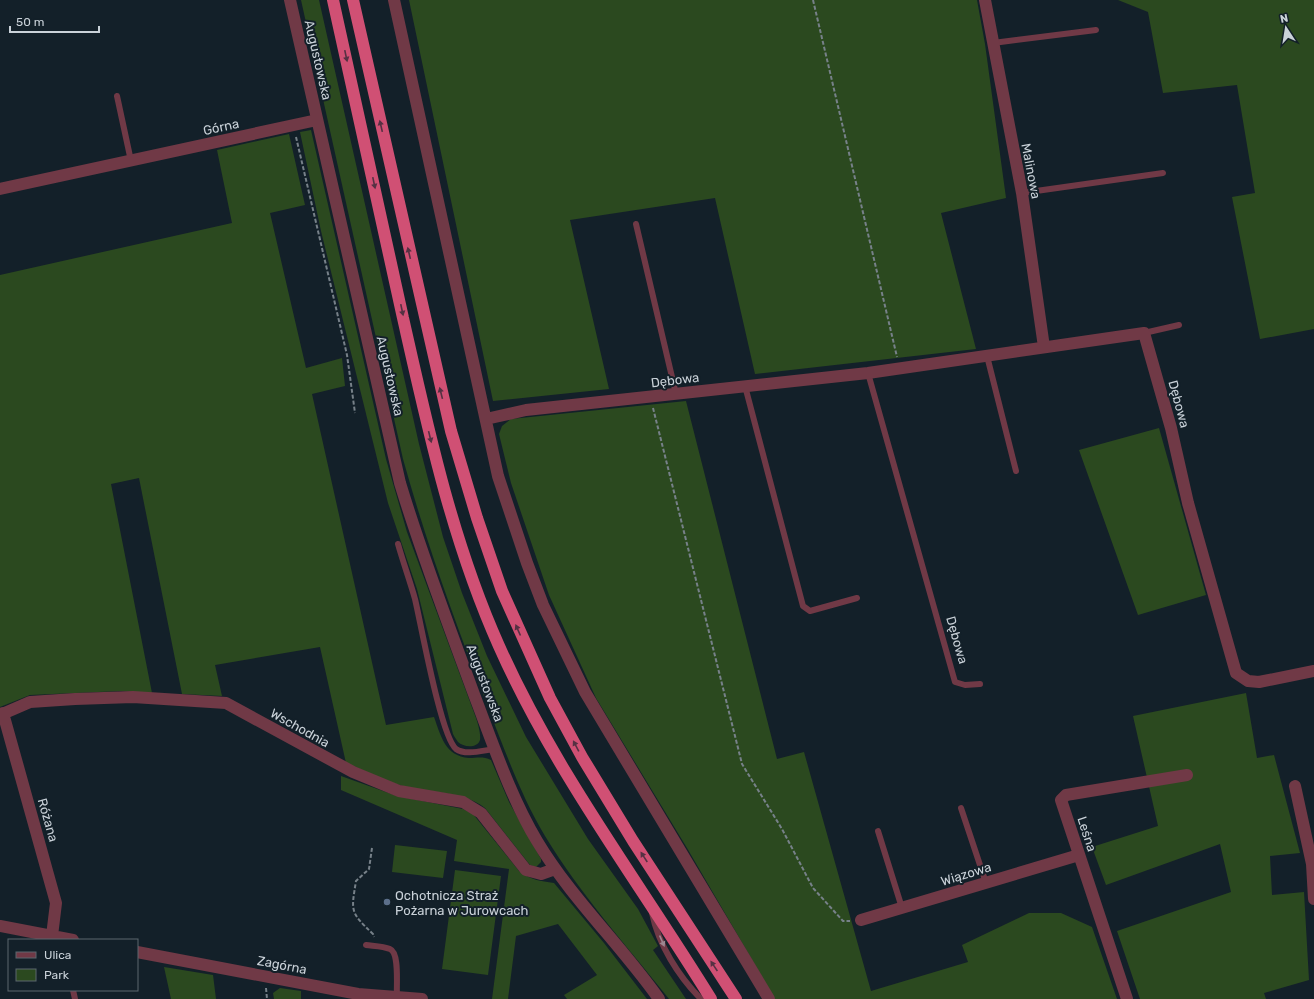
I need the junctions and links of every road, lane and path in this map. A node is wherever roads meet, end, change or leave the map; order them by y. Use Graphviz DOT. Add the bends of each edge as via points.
graph roads {
  1 [pos="290,0"];
  2 [pos="333,0"];
  3 [pos="353,0"];
  4 [pos="394,0"];
  5 [pos="813,0"];
  6 [pos="985,0"];
  7 [pos="1096,30"];
  8 [pos="993,43"];
  9 [pos="117,96"];
  10 [pos="317,120"];
  11 [pos="294,126"];
  12 [pos="131,161"];
  13 [pos="1163,173"];
  14 [pos="0,189"];
  15 [pos="1022,192"];
  16 [pos="636,224"];
  17 [pos="1179,325"];
  18 [pos="1144,333"];
  19 [pos="1044,347"];
  20 [pos="987,356"];
  21 [pos="899,368"];
  22 [pos="868,373"];
  23 [pos="745,386"];
  24 [pos="676,394"];
  25 [pos="650,397"];
  26 [pos="355,413"];
  27 [pos="486,419"];
  28 [pos="1016,471"];
  29 [pos="398,544"];
  30 [pos="857,598"];
  31 [pos="1314,671"];
  32 [pos="980,684"];
  33 [pos="2,714"];
  34 [pos="495,749"];
  35 [pos="1187,775"];
  36 [pos="1295,786"];
  37 [pos="961,808"];
  38 [pos="878,831"];
  39 [pos="372,848"];
  40 [pos="1079,855"];
  41 [pos="1313,863"];
  42 [pos="555,869"];
  43 [pos="986,883"];
  44 [pos="1314,898"];
  45 [pos="650,904"];
  46 [pos="902,908"];
  47 [pos="861,920"];
  48 [pos="0,926"];
  49 [pos="57,938"];
  50 [pos="366,945"];
  51 [pos="375,947"];
  52 [pos="138,952"];
  53 [pos="372,997"];
  54 [pos="397,997"];
  55 [pos="422,999"];
  56 [pos="659,999"];
  57 [pos="701,999"];
  58 [pos="711,999"];
  59 [pos="736,999"];
  60 [pos="769,999"];
  61 [pos="1127,999"];
  1 -- 10 [label="street, Augustowska"];
  2 -- 45 [label="highway, one-way" via="424,410 443,486 469,571 499,647 549,747"];
  59 -- 3 [label="highway, one-way" via="582,757 544,686 502,591 476,518 450,431"];
  4 -- 27 [label="street"];
  5 -- 21 [label="path"];
  6 -- 8 [label="street, Malinowa"];
  7 -- 8 [label="lane"];
  8 -- 15 [label="street, Malinowa"];
  9 -- 12 [label="lane"];
  10 -- 11 [label="street, Górna"];
  10 -- 34 [label="street, Augustowska" via="400,483 417,539"];
  11 -- 12 [label="street, Górna"];
  11 -- 26 [label="path" via="347,355"];
  12 -- 14 [label="street, Górna"];
  13 -- 15 [label="lane"];
  15 -- 19 [label="street, Malinowa"];
  16 -- 24 [label="lane"];
  17 -- 18 [label="lane"];
  18 -- 19 [label="street, Dębowa"];
  18 -- 31 [label="street, Dębowa" via="1236,673 1248,681 1259,682"];
  19 -- 20 [label="street, Dębowa"];
  20 -- 21 [label="street, Dębowa"];
  20 -- 28 [label="lane"];
  21 -- 22 [label="street, Dębowa"];
  22 -- 23 [label="street, Dębowa"];
  22 -- 32 [label="lane, Dębowa" via="955,682 965,686"];
  23 -- 24 [label="street, Dębowa"];
  23 -- 30 [label="lane" via="803,606 810,611"];
  24 -- 25 [label="street, Dębowa"];
  25 -- 27 [label="street, Dębowa" via="526,410"];
  25 -- 47 [label="path" via="742,764 782,829 812,888 843,921"];
  27 -- 60 [label="street" via="498,476 524,556 543,605 585,692"];
  29 -- 34 [label="lane" via="414,597 448,738 461,752"];
  33 -- 42 [label="street, Wschodnia" via="30,702 75,699 133,697 226,703 353,772 399,791 463,802 481,813 526,870 541,874"];
  33 -- 49 [label="street, Różana" via="56,903"];
  34 -- 42 [label="street, Augustowska" via="536,840"];
  35 -- 40 [label="street, Leśna" via="1066,795 1061,800"];
  36 -- 41 [label="street"];
  37 -- 43 [label="lane"];
  38 -- 46 [label="lane"];
  39 -- 51 [label="path" via="369,869 356,881 353,909 355,916 373,934"];
  40 -- 43 [label="street, Wiązowa"];
  40 -- 61 [label="street, Leśna"];
  41 -- 44 [label="street"];
  42 -- 56 [label="street, Augustowska"];
  43 -- 46 [label="street, Wiązowa"];
  45 -- 57 [label="lane, one-way" via="665,946 686,983"];
  45 -- 58 [label="highway"];
  46 -- 47 [label="street, Wiązowa"];
  48 -- 49 [label="street"];
  50 -- 51 [label="lane"];
  51 -- 54 [label="lane" via="391,949 395,953"];
  52 -- 53 [label="street, Zagórna"];
  53 -- 54 [label="street, Zagórna"];
  54 -- 55 [label="street, Zagórna"];
}
